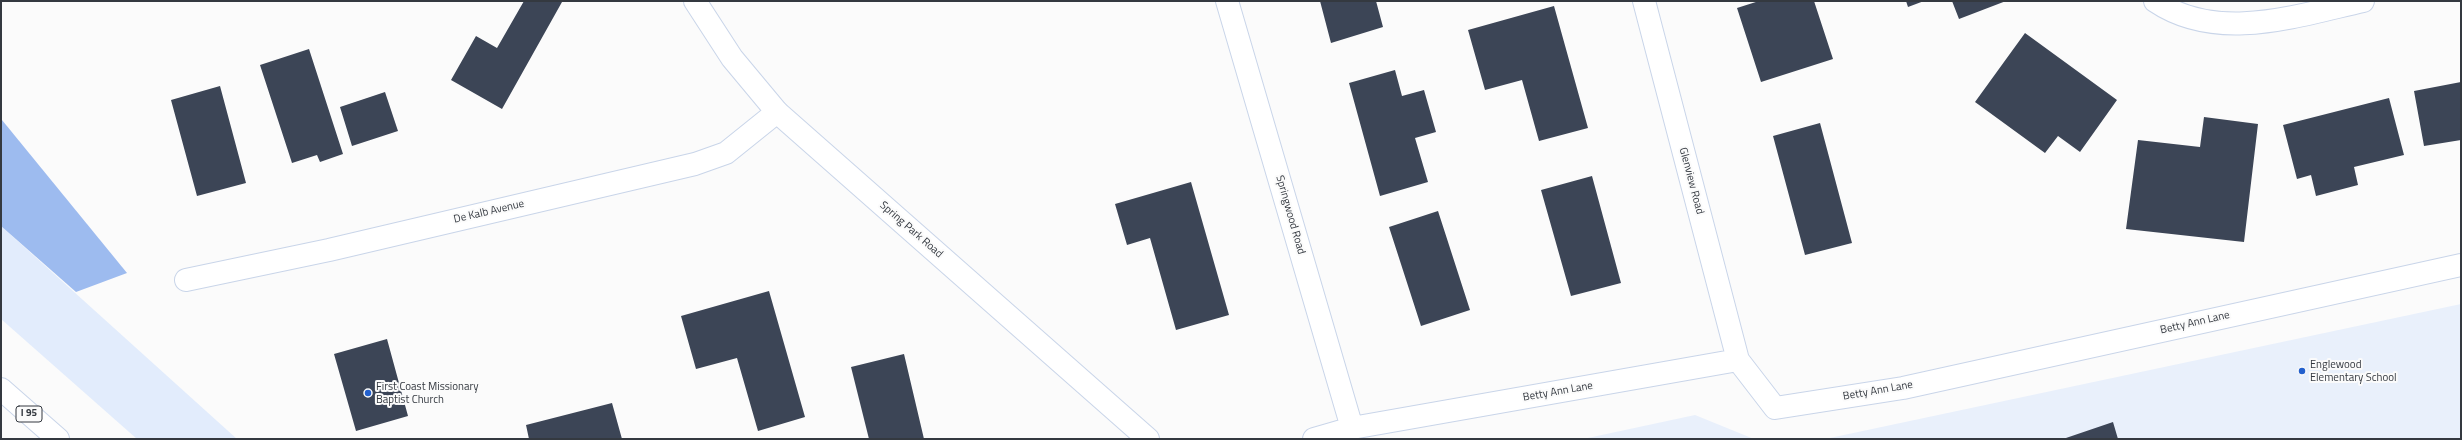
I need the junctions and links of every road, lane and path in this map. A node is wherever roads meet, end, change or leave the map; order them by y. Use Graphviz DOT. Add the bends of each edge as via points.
graph roads {
  1 [pos="695,1"];
  2 [pos="1227,1"];
  3 [pos="1644,1"];
  4 [pos="2363,1"];
  5 [pos="2156,2"];
  6 [pos="777,112"];
  7 [pos="2461,265"];
  8 [pos="186,280"];
  9 [pos="1738,360"];
  10 [pos="1,389"];
  11 [pos="1352,428"];
  12 [pos="58,439"];
  13 [pos="1148,439"];
  14 [pos="1314,439"];
  1 -- 6 [label="main road, Spring Park Road" via="732,58"];
  2 -- 11 [label="main road, Springwood Road"];
  3 -- 9 [label="main road, Glenview Road"];
  4 -- 5 [label="main road" via="2278,20 2232,24 2190,17"];
  6 -- 8 [label="main road, De Kalb Avenue" via="726,153 695,164 329,250"];
  6 -- 13 [label="main road, Spring Park Road"];
  7 -- 9 [label="main road, Betty Ann Lane" via="1903,388 1775,408"];
  9 -- 11 [label="main road, Betty Ann Lane"];
  10 -- 12 [label="main road, I 95"];
  11 -- 14 [label="main road, Betty Ann Lane"];
}
